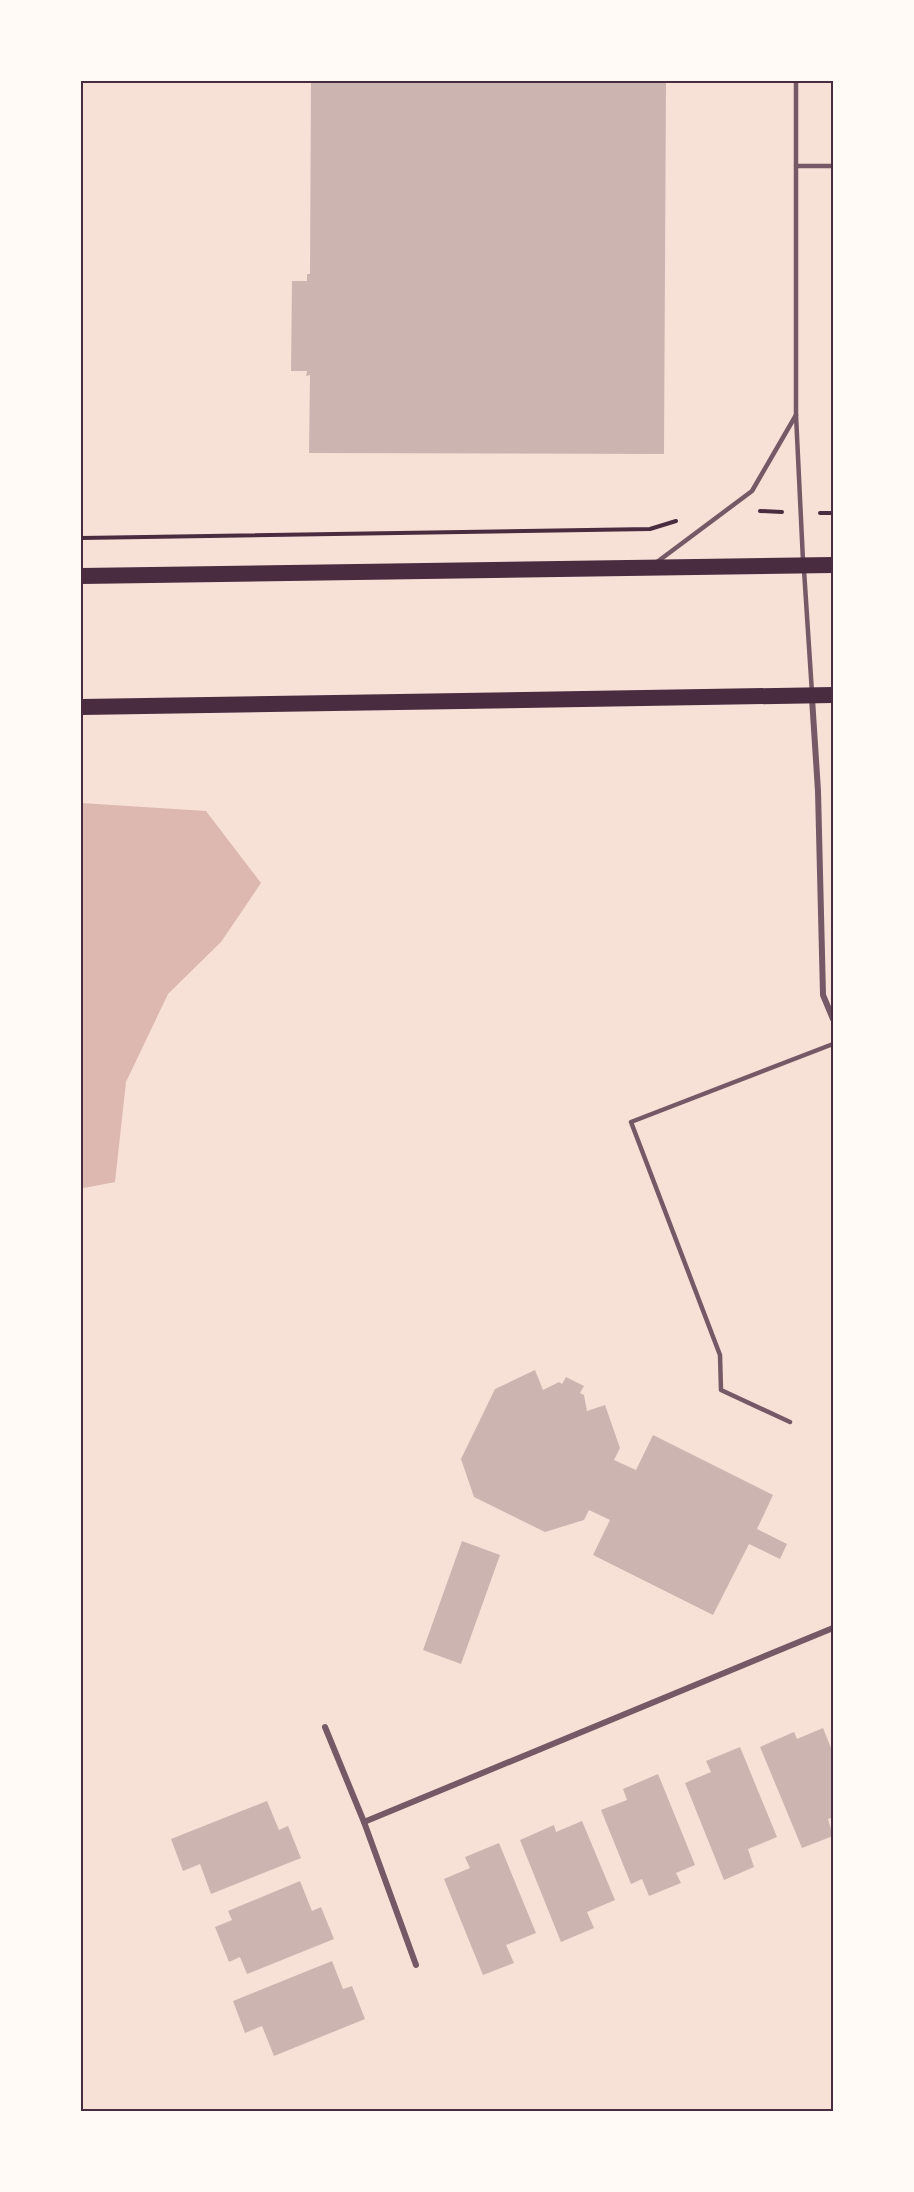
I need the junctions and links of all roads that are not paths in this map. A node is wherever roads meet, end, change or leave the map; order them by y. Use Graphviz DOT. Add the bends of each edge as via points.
graph roads {
  1 [pos="796,81"];
  2 [pos="796,166"];
  3 [pos="833,166"];
  4 [pos="796,415"];
  5 [pos="803,565"];
  6 [pos="833,565"];
  7 [pos="651,567"];
  8 [pos="81,576"];
  9 [pos="812,695"];
  10 [pos="833,695"];
  11 [pos="81,707"];
  12 [pos="833,1019"];
  13 [pos="833,1044"];
  14 [pos="790,1422"];
  15 [pos="833,1628"];
  16 [pos="325,1727"];
  17 [pos="364,1822"];
  18 [pos="416,1965"];
  1 -- 2 [label="lane"];
  2 -- 3 [label="lane"];
  2 -- 4 [label="lane"];
  4 -- 5 [label="lane"];
  4 -- 7 [label="lane" via="752,491"];
  5 -- 6 [label="highway"];
  5 -- 7 [label="highway"];
  5 -- 9 [label="lane"];
  7 -- 8 [label="highway"];
  9 -- 10 [label="highway"];
  9 -- 11 [label="highway"];
  9 -- 12 [label="street" via="819,791 823,995"];
  13 -- 14 [label="lane" via="631,1122 720,1355 721,1390"];
  15 -- 17 [label="street"];
  16 -- 17 [label="street"];
  17 -- 18 [label="street"];
}
